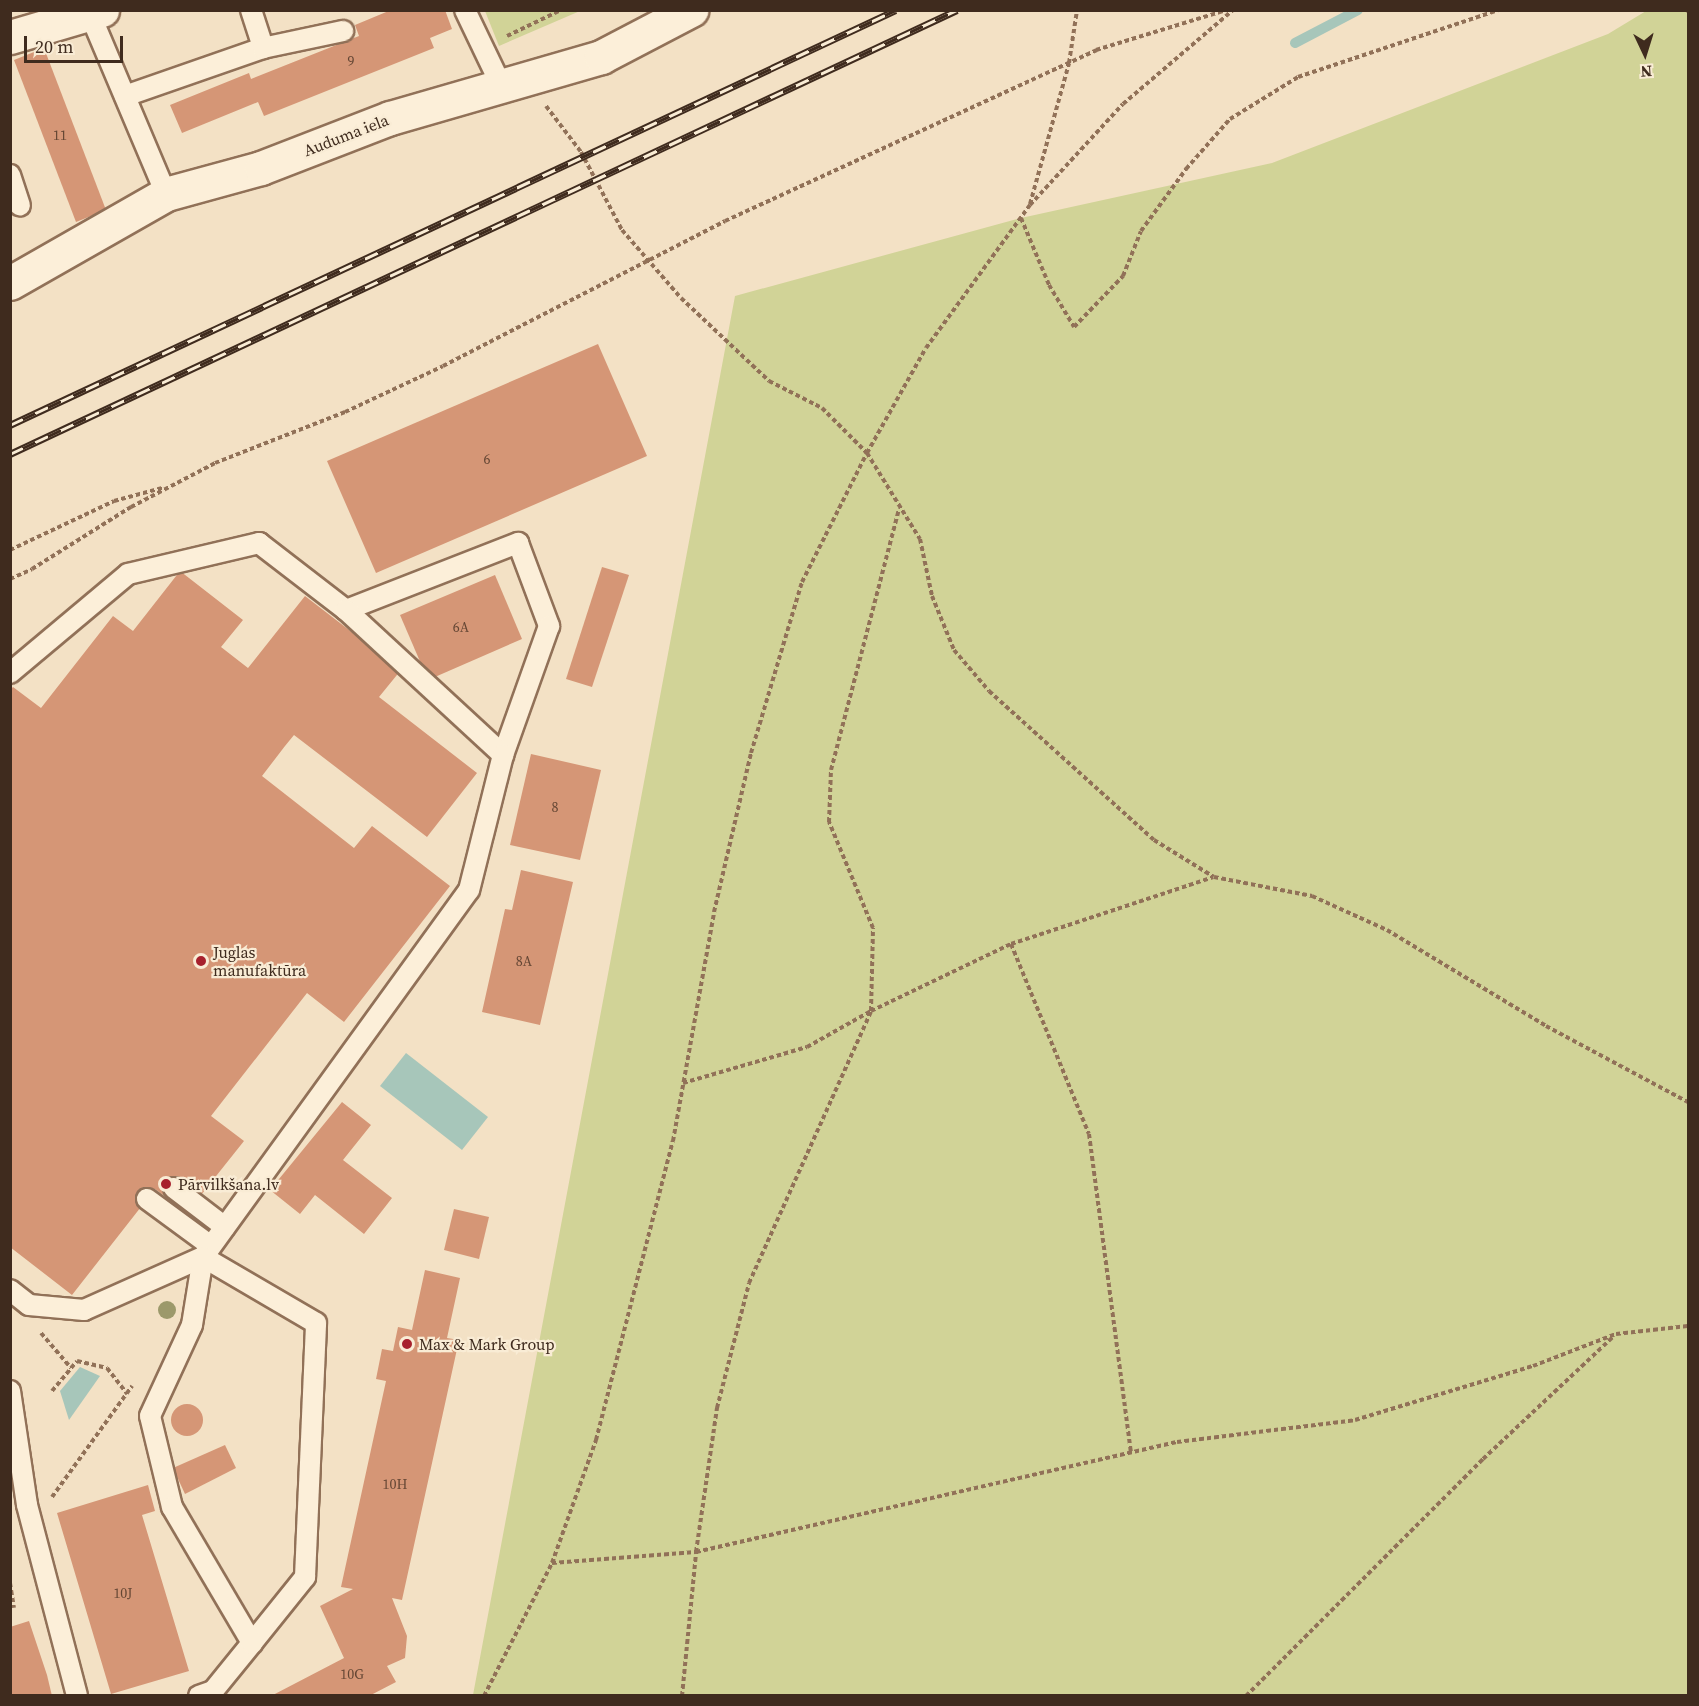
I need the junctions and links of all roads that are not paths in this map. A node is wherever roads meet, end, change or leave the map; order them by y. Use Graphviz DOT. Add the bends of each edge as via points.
graph roads {
  1 [pos="250,10"];
  2 [pos="465,10"];
  3 [pos="691,10"];
  4 [pos="96,12"];
  5 [pos="45,19"];
  6 [pos="343,31"];
  7 [pos="10,37"];
  8 [pos="263,48"];
  9 [pos="512,81"];
  10 [pos="125,96"];
  11 [pos="10,176"];
  12 [pos="166,194"];
  13 [pos="20,205"];
  14 [pos="10,283"];
  15 [pos="346,610"];
  16 [pos="10,673"];
  17 [pos="503,754"];
  18 [pos="174,1188"];
  19 [pos="147,1199"];
  20 [pos="225,1227"];
  21 [pos="207,1251"];
  22 [pos="10,1290"];
  23 [pos="10,1391"];
  24 [pos="252,1643"];
  25 [pos="77,1695"];
  26 [pos="199,1695"];
  1 -- 8 [label="lane"];
  2 -- 9 [label="lane"];
  3 -- 9 [label="street, Auduma iela" via="601,57"];
  4 -- 5 [label="street"];
  4 -- 10 [label="lane"];
  5 -- 7 [label="street"];
  6 -- 8 [label="lane"];
  8 -- 10 [label="lane"];
  9 -- 12 [label="street, Auduma iela" via="390,118 261,168"];
  10 -- 12 [label="lane"];
  11 -- 13 [label="lane"];
  12 -- 14 [label="street, Auduma iela"];
  15 -- 16 [label="lane" via="259,543 128,574"];
  15 -- 17 [label="lane"];
  15 -- 17 [label="lane" via="518,543 549,626"];
  17 -- 20 [label="lane" via="469,890"];
  18 -- 20 [label="lane"];
  19 -- 21 [label="lane"];
  20 -- 21 [label="lane"];
  21 -- 22 [label="lane" via="84,1310 29,1305"];
  21 -- 24 [label="lane" via="192,1325 150,1416 172,1507"];
  21 -- 24 [label="lane" via="316,1323 305,1577"];
  23 -- 25 [label="lane" via="31,1519"];
  24 -- 26 [label="lane" via="213,1691"];
}
